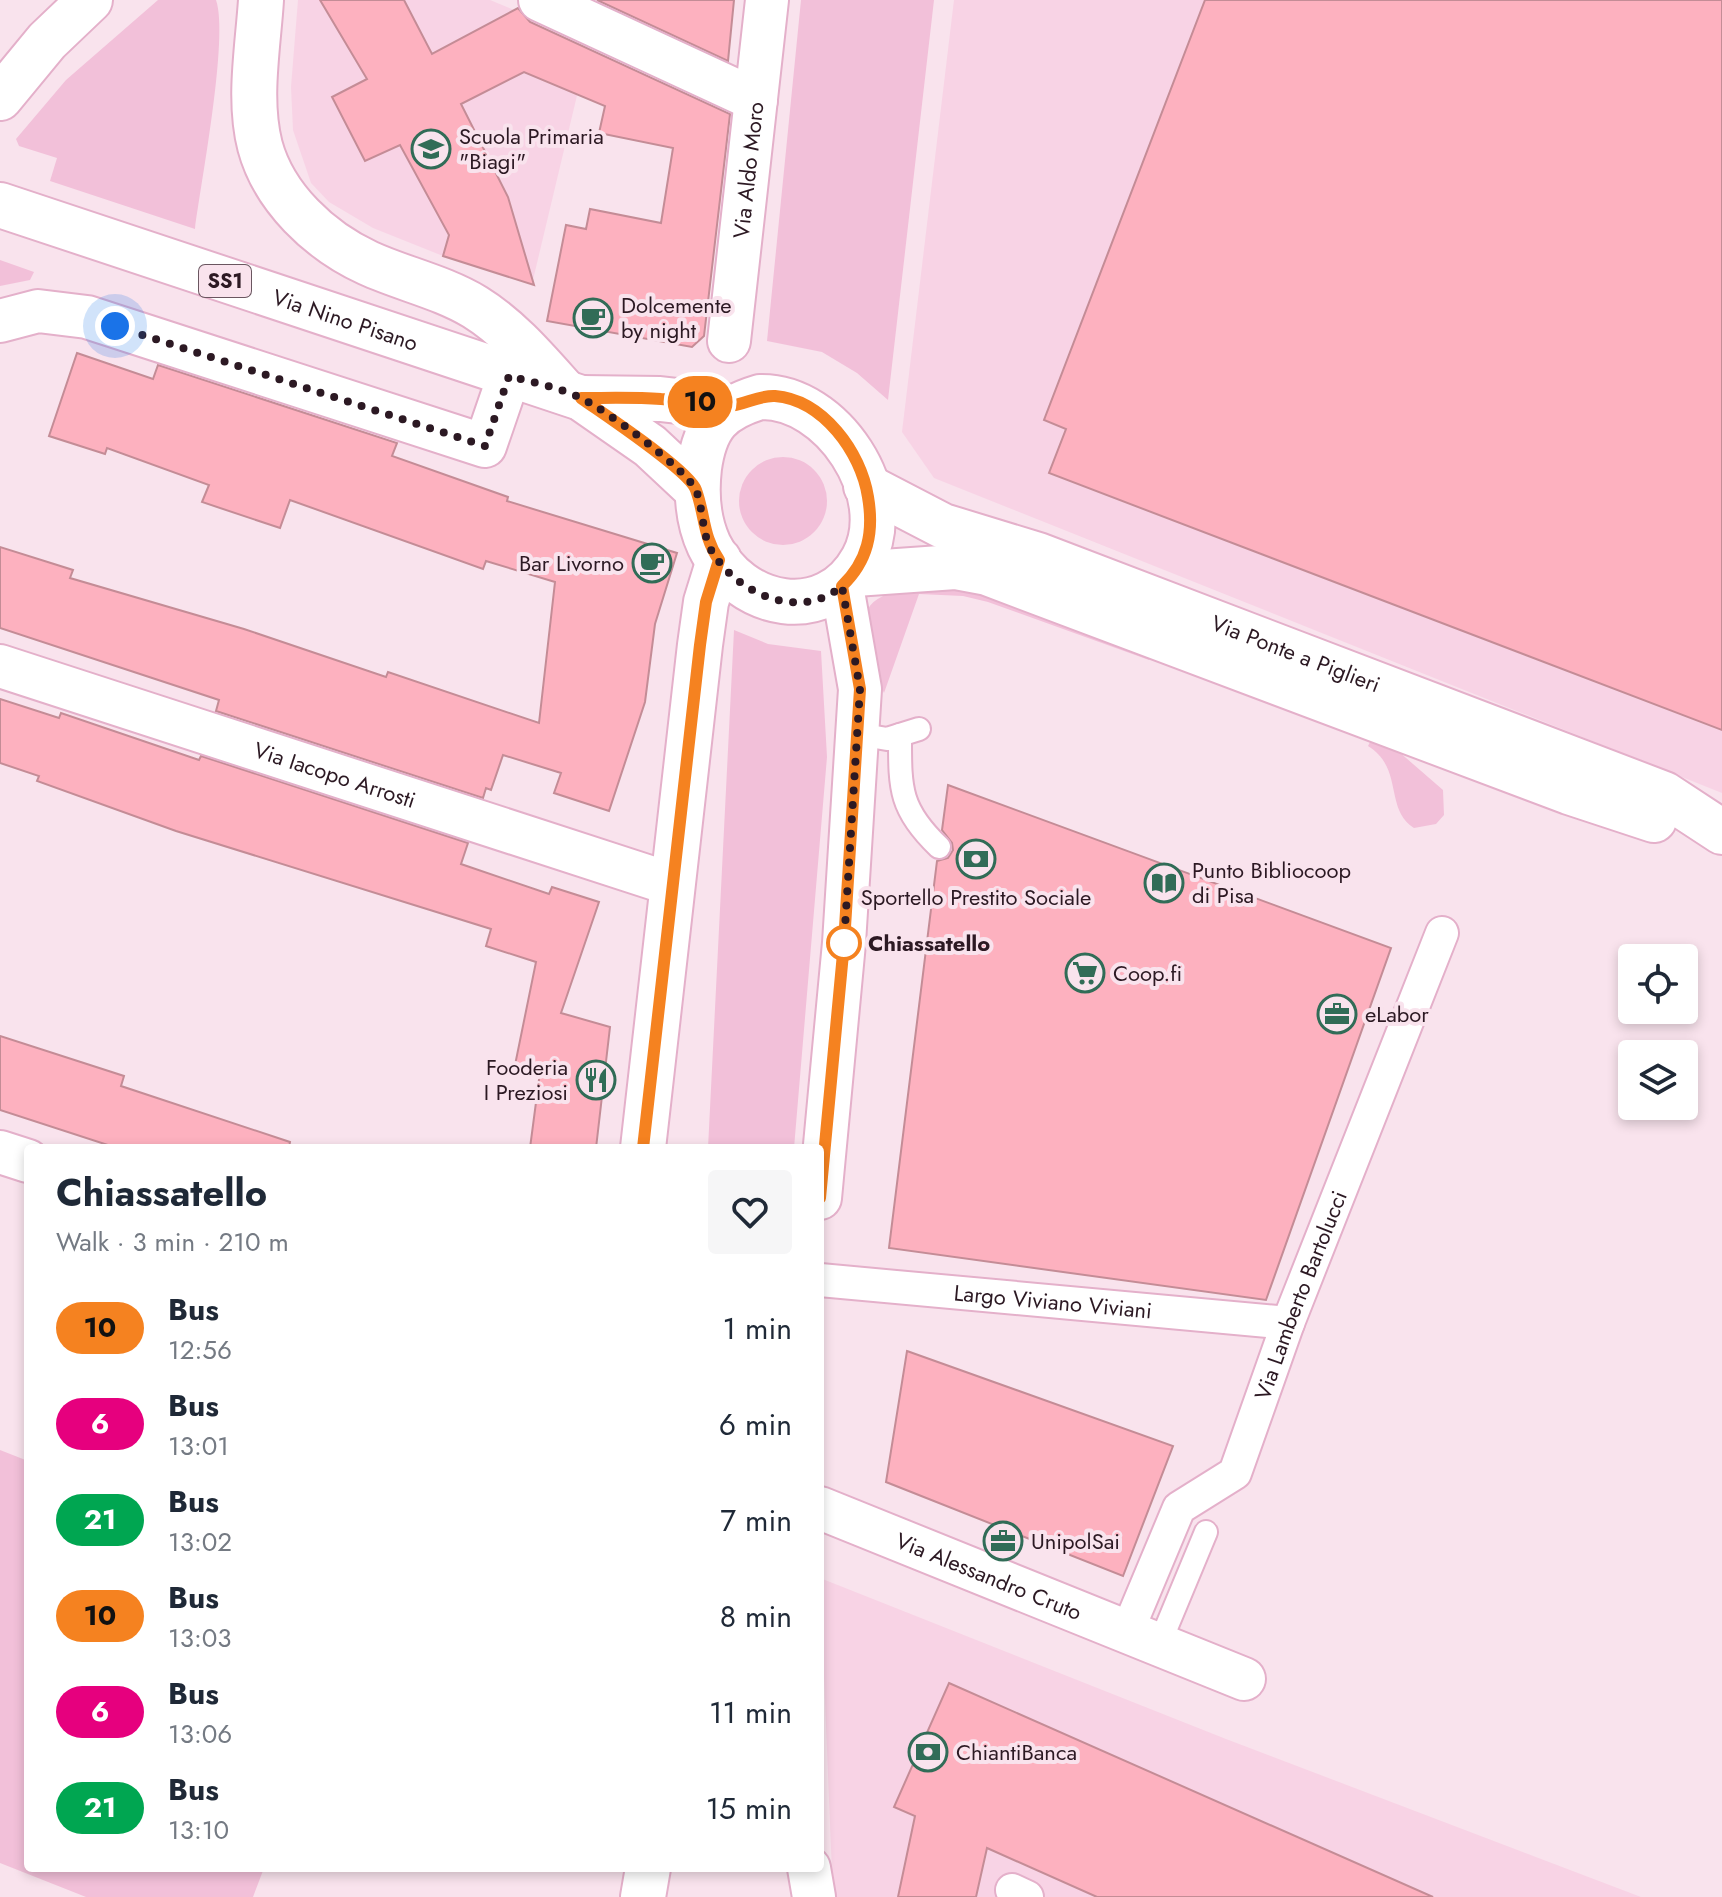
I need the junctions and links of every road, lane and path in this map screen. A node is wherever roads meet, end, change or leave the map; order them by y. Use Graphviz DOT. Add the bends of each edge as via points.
graph roads {
  1 [pos="90,0"];
  2 [pos="261,0"];
  3 [pos="540,0"];
  4 [pos="767,0"];
  5 [pos="0,98"];
  6 [pos="756,100"];
  7 [pos="0,205"];
  8 [pos="0,321"];
  9 [pos="729,341"];
  10 [pos="509,376"];
  11 [pos="573,395"];
  12 [pos="731,407"];
  13 [pos="866,486"];
  14 [pos="696,489"];
  15 [pos="719,560"];
  16 [pos="848,580"];
  17 [pos="0,666"];
  18 [pos="858,734"];
  19 [pos="1720,831"];
  20 [pos="939,847"];
  21 [pos="671,884"];
  22 [pos="1442,933"];
  23 [pos="643,1144"];
  24 [pos="0,1152"];
  25 [pos="824,1156"];
  26 [pos="24,1160"];
  27 [pos="824,1280"];
  28 [pos="1288,1323"];
  29 [pos="824,1510"];
  30 [pos="1206,1532"];
  31 [pos="1143,1638"];
  32 [pos="1244,1679"];
  33 [pos="647,1872"];
  34 [pos="810,1872"];
  35 [pos="643,1897"];
  36 [pos="814,1897"];
  1 -- 5 [label="main road"];
  2 -- 11 [label="main road" via="257,128 266,163 283,193 344,250 478,309"];
  3 -- 6 [label="street"];
  4 -- 6 [label="street, Via Aldo Moro"];
  6 -- 9 [label="street, Via Aldo Moro"];
  7 -- 10 [label="main road, Via Nino Pisano / SS1"];
  8 -- 10 [label="street" via="47,311 87,317 485,446"];
  10 -- 11 [label="main road, Via Nino Pisano / SS1"];
  11 -- 12 [label="main road, Via Nino Pisano / SS1"];
  11 -- 14 [label="main road, Via Nino Pisano / SS1" via="650,446"];
  12 -- 13 [label="main road, SS1" via="774,396 804,405 845,442"];
  12 -- 14 [label="main road" via="708,434"];
  13 -- 16 [label="main road, SS1" via="871,529 866,554"];
  13 -- 19 [label="main road, Via Ponte a Piglieri" via="943,526 1038,555 1664,794"];
  14 -- 15 [label="main road" via="704,532"];
  15 -- 16 [label="main road" via="755,591 790,603 818,600"];
  15 -- 21 [label="main road" via="706,602"];
  16 -- 18 [label="street" via="860,689"];
  16 -- 19 [label="main road, Via Ponte a Piglieri" via="955,567 987,573 1569,792 1659,822"];
  17 -- 21 [label="street, Via Iacopo Arrosti"];
  18 -- 20 [label="lane" via="887,739 910,732 899,773 904,802 915,823"];
  18 -- 25 [label="street"];
  21 -- 23 [label="main road"];
  22 -- 28 [label="street, Via Lamberto Bartolucci"];
  24 -- 26 [label="street"];
  27 -- 28 [label="street, Largo Viviano Viviani"];
  28 -- 31 [label="street, Via Lamberto Bartolucci" via="1235,1473 1179,1508"];
  29 -- 31 [label="street, Via Alessandro Cruto"];
  30 -- 31 [label="lane"];
  31 -- 32 [label="street, Via Alessandro Cruto"];
  33 -- 35 [label="main road"];
  34 -- 36 [label="street"];
}
